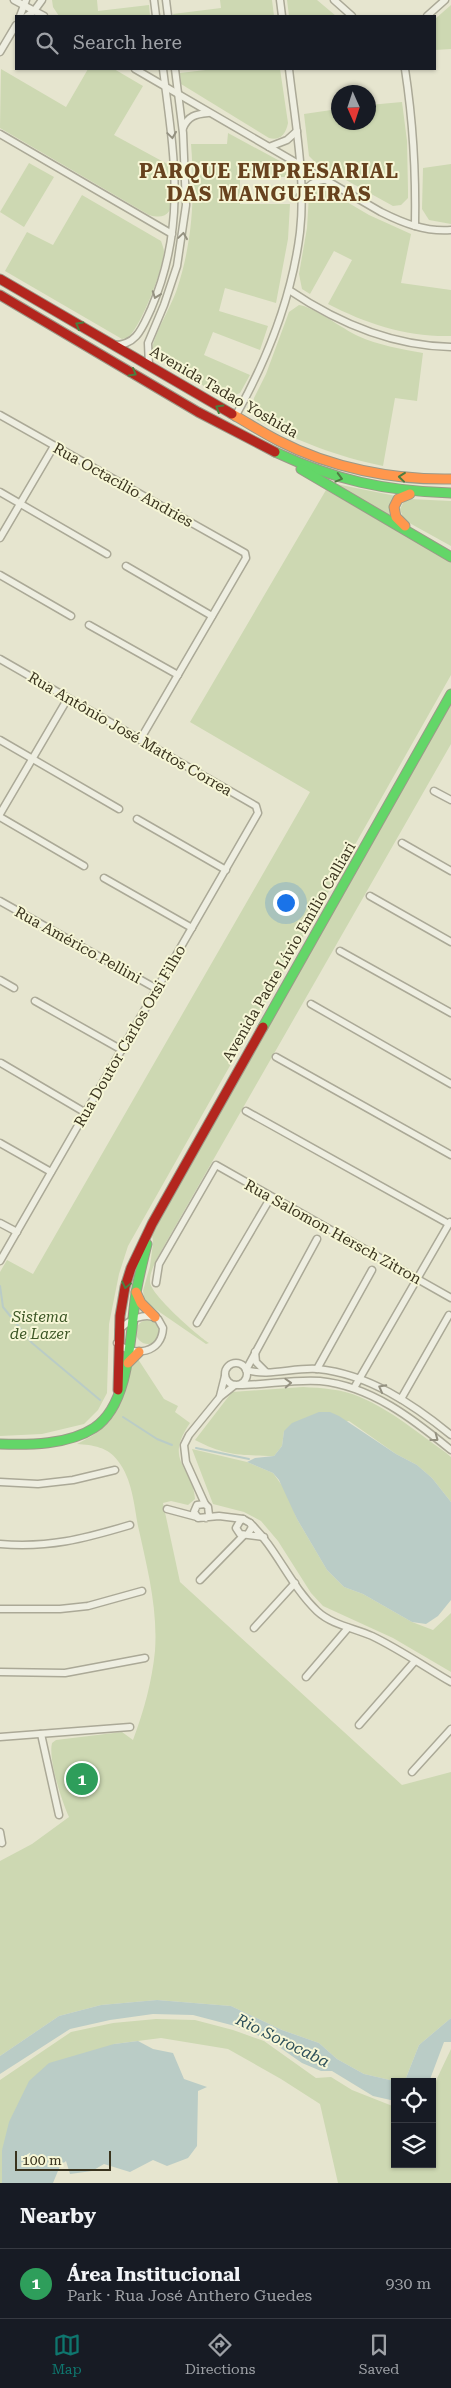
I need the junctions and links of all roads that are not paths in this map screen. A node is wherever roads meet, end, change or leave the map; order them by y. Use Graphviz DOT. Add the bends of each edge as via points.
graph roads {
  1 [pos="14,0"];
  2 [pos="42,0"];
  3 [pos="154,0"];
  4 [pos="166,0"];
  5 [pos="280,0"];
  6 [pos="334,0"];
  7 [pos="446,0"];
  8 [pos="25,2"];
  9 [pos="34,11"];
  10 [pos="20,15"];
  11 [pos="28,15"];
  12 [pos="41,15"];
  13 [pos="43,15"];
  14 [pos="156,15"];
  15 [pos="168,15"];
  16 [pos="282,15"];
  17 [pos="351,15"];
  18 [pos="428,15"];
  19 [pos="15,27"];
  20 [pos="0,52"];
  21 [pos="140,70"];
  22 [pos="163,70"];
  23 [pos="175,70"];
  24 [pos="289,70"];
  25 [pos="405,70"];
  26 [pos="165,87"];
  27 [pos="179,96"];
  28 [pos="210,113"];
  29 [pos="182,129"];
  30 [pos="296,131"];
  31 [pos="0,134"];
  32 [pos="270,147"];
  33 [pos="300,165"];
  34 [pos="329,180"];
  35 [pos="300,196"];
  36 [pos="415,226"];
  37 [pos="451,230"];
  38 [pos="172,234"];
  39 [pos="0,280"];
  40 [pos="289,290"];
  41 [pos="0,295"];
  42 [pos="114,345"];
  43 [pos="451,347"];
  44 [pos="149,366"];
  45 [pos="0,415"];
  46 [pos="235,417"];
  47 [pos="54,446"];
  48 [pos="288,461"];
  49 [pos="451,479"];
  50 [pos="0,492"];
  51 [pos="418,492"];
  52 [pos="451,493"];
  53 [pos="20,504"];
  54 [pos="0,538"];
  55 [pos="451,552"];
  56 [pos="107,554"];
  57 [pos="451,557"];
  58 [pos="126,566"];
  59 [pos="0,575"];
  60 [pos="71,616"];
  61 [pos="212,616"];
  62 [pos="90,625"];
  63 [pos="0,659"];
  64 [pos="178,675"];
  65 [pos="451,694"];
  66 [pos="68,698"];
  67 [pos="0,740"];
  68 [pos="140,740"];
  69 [pos="32,758"];
  70 [pos="434,791"];
  71 [pos="451,800"];
  72 [pos="120,808"];
  73 [pos="258,809"];
  74 [pos="0,816"];
  75 [pos="137,818"];
  76 [pos="402,843"];
  77 [pos="84,866"];
  78 [pos="226,870"];
  79 [pos="451,871"];
  80 [pos="104,878"];
  81 [pos="370,896"];
  82 [pos="0,901"];
  83 [pos="192,928"];
  84 [pos="451,942"];
  85 [pos="340,951"];
  86 [pos="0,980"];
  87 [pos="14,988"];
  88 [pos="157,989"];
  89 [pos="35,1001"];
  90 [pos="311,1004"];
  91 [pos="451,1014"];
  92 [pos="122,1050"];
  93 [pos="276,1057"];
  94 [pos="1,1063"];
  95 [pos="451,1084"];
  96 [pos="246,1111"];
  97 [pos="86,1113"];
  98 [pos="0,1143"];
  99 [pos="451,1155"];
  100 [pos="51,1172"];
  101 [pos="271,1197"];
  102 [pos="450,1222"];
  103 [pos="0,1223"];
  104 [pos="152,1224"];
  105 [pos="17,1232"];
  106 [pos="317,1239"];
  107 [pos="0,1261"];
  108 [pos="372,1270"];
  109 [pos="418,1279"];
  110 [pos="156,1283"];
  111 [pos="136,1292"];
  112 [pos="451,1298"];
  113 [pos="449,1315"];
  114 [pos="154,1317"];
  115 [pos="132,1320"];
  116 [pos="197,1324"];
  117 [pos="119,1330"];
  118 [pos="118,1343"];
  119 [pos="255,1350"];
  120 [pos="134,1351"];
  121 [pos="243,1367"];
  122 [pos="317,1369"];
  123 [pos="267,1372"];
  124 [pos="225,1376"];
  125 [pos="360,1380"];
  126 [pos="237,1385"];
  127 [pos="354,1388"];
  128 [pos="118,1390"];
  129 [pos="220,1397"];
  130 [pos="400,1400"];
  131 [pos="451,1435"];
  132 [pos="0,1444"];
  133 [pos="451,1450"];
  134 [pos="115,1470"];
  135 [pos="0,1482"];
  136 [pos="200,1495"];
  137 [pos="205,1504"];
  138 [pos="196,1506"];
  139 [pos="167,1509"];
  140 [pos="210,1511"];
  141 [pos="182,1512"];
  142 [pos="219,1516"];
  143 [pos="197,1517"];
  144 [pos="206,1518"];
  145 [pos="226,1518"];
  146 [pos="243,1519"];
  147 [pos="250,1523"];
  148 [pos="130,1525"];
  149 [pos="236,1530"];
  150 [pos="246,1534"];
  151 [pos="265,1538"];
  152 [pos="0,1544"];
  153 [pos="233,1546"];
  154 [pos="200,1580"];
  155 [pos="295,1583"];
  156 [pos="142,1591"];
  157 [pos="0,1609"];
  158 [pos="254,1628"];
  159 [pos="348,1628"];
  160 [pos="145,1658"];
  161 [pos="415,1661"];
  162 [pos="0,1672"];
  163 [pos="306,1677"];
  164 [pos="451,1682"];
  165 [pos="359,1725"];
  166 [pos="130,1727"];
  167 [pos="451,1729"];
  168 [pos="41,1734"];
  169 [pos="0,1737"];
  170 [pos="412,1772"];
  171 [pos="58,1815"];
  172 [pos="0,1832"];
  173 [pos="2,1843"];
  1 -- 8 [label="street"];
  2 -- 9 [label="street"];
  2 -- 13 [label="street"];
  3 -- 14 [label="street"];
  4 -- 15 [label="street"];
  5 -- 16 [label="street"];
  6 -- 17 [label="street"];
  7 -- 18 [label="street"];
  8 -- 9 [label="street"];
  8 -- 10 [label="street"];
  9 -- 11 [label="street"];
  9 -- 12 [label="street"];
  19 -- 20 [label="street"];
  21 -- 26 [label="street"];
  22 -- 26 [label="street"];
  23 -- 27 [label="street"];
  24 -- 30 [label="street"];
  25 -- 36 [label="street" via="416,190"];
  26 -- 27 [label="street"];
  26 -- 38 [label="street, one-way" via="176,172"];
  27 -- 28 [label="street"];
  27 -- 29 [label="street"];
  28 -- 29 [label="street" via="194,115"];
  28 -- 32 [label="street"];
  44 -- 29 [label="street, one-way" via="148,343 164,305 183,239 187,180"];
  30 -- 32 [label="street" via="287,140"];
  30 -- 33 [label="street"];
  31 -- 38 [label="street"];
  32 -- 33 [label="street"];
  33 -- 34 [label="street"];
  33 -- 35 [label="street"];
  34 -- 35 [label="street" via="320,179"];
  34 -- 36 [label="street" via="381,212"];
  35 -- 40 [label="street" via="300,230"];
  36 -- 37 [label="street"];
  38 -- 42 [label="street, one-way" via="159,286 143,326 130,343"];
  42 -- 39 [label="street, Avenida Tadao Yoshida, one-way"];
  40 -- 43 [label="street" via="340,320 378,336"];
  40 -- 46 [label="street" via="265,358"];
  41 -- 48 [label="street, Avenida Tadao Yoshida, one-way"];
  42 -- 44 [label="street, Avenida Tadao Yoshida"];
  46 -- 44 [label="street, Avenida Tadao Yoshida, one-way"];
  45 -- 47 [label="street, Rua Octacílio Andries"];
  49 -- 46 [label="street, Avenida Tadao Yoshida, one-way" via="403,477 356,470 280,442"];
  47 -- 53 [label="street"];
  47 -- 61 [label="street, Rua Octacílio Andries" via="245,553"];
  48 -- 51 [label="street, Avenida Tadao Yoshida, one-way" via="366,486"];
  48 -- 57 [label="street"];
  50 -- 53 [label="street"];
  51 -- 52 [label="street, Avenida Tadao Yoshida"];
  51 -- 55 [label="street" via="401,496 396,501 393,509 395,518"];
  53 -- 54 [label="street"];
  53 -- 56 [label="street"];
  58 -- 61 [label="street"];
  59 -- 60 [label="street"];
  61 -- 64 [label="street"];
  62 -- 64 [label="street"];
  63 -- 66 [label="street, Rua Antônio José Mattos Correa"];
  64 -- 68 [label="street"];
  65 -- 104 [label="street, Avenida Padre Lívio Emílio Calliari"];
  66 -- 68 [label="street, Rua Antônio José Mattos Correa"];
  66 -- 69 [label="street"];
  67 -- 69 [label="street"];
  68 -- 73 [label="street, Rua Antônio José Mattos Correa"];
  69 -- 72 [label="street"];
  69 -- 74 [label="street"];
  70 -- 71 [label="street"];
  73 -- 78 [label="street, Rua Doutor Carlos Orsi Filho"];
  74 -- 77 [label="street"];
  75 -- 78 [label="street"];
  76 -- 79 [label="street"];
  78 -- 83 [label="street, Rua Doutor Carlos Orsi Filho"];
  80 -- 83 [label="street"];
  81 -- 84 [label="street"];
  82 -- 88 [label="street, Rua Américo Pellini"];
  83 -- 88 [label="street, Rua Doutor Carlos Orsi Filho"];
  85 -- 91 [label="street"];
  86 -- 87 [label="street"];
  88 -- 92 [label="street, Rua Doutor Carlos Orsi Filho"];
  89 -- 92 [label="street"];
  90 -- 95 [label="street"];
  92 -- 97 [label="street, Rua Doutor Carlos Orsi Filho"];
  93 -- 99 [label="street"];
  94 -- 97 [label="street"];
  96 -- 102 [label="street"];
  97 -- 100 [label="street, Rua Doutor Carlos Orsi Filho"];
  98 -- 100 [label="street"];
  100 -- 105 [label="street, Rua Doutor Carlos Orsi Filho"];
  101 -- 109 [label="street, Rua Salomon Hersch Zitron"];
  101 -- 110 [label="street, Rua Salomon Hersch Zitron" via="216,1165 159,1264"];
  101 -- 116 [label="street"];
  102 -- 109 [label="street"];
  103 -- 105 [label="street"];
  104 -- 111 [label="street, Avenida Padre Lívio Emílio Calliari"];
  104 -- 117 [label="street, Avenida Padre Lívio Emílio Calliari, one-way" via="128,1275"];
  105 -- 107 [label="street, Rua Doutor Carlos Orsi Filho"];
  106 -- 119 [label="street"];
  108 -- 122 [label="street"];
  109 -- 112 [label="street, Rua Salomon Hersch Zitron"];
  109 -- 125 [label="street"];
  111 -- 114 [label="street"];
  111 -- 115 [label="street, Avenida Padre Lívio Emílio Calliari"];
  113 -- 130 [label="street"];
  114 -- 115 [label="street"];
  114 -- 120 [label="street" via="163,1328 160,1342 156,1347"];
  115 -- 117 [label="street"];
  115 -- 120 [label="street, Avenida Padre Lívio Emílio Calliari"];
  117 -- 118 [label="street, Avenida Padre Lívio Emílio Calliari"];
  118 -- 120 [label="street"];
  118 -- 128 [label="street, Avenida Padre Lívio Emílio Calliari"];
  119 -- 121 [label="street"];
  119 -- 123 [label="street" via="256,1362"];
  120 -- 128 [label="street"];
  121 -- 123 [label="street"];
  121 -- 124 [label="street" via="229,1366"];
  121 -- 126 [label="street" via="246,1377"];
  122 -- 123 [label="street"];
  122 -- 125 [label="street"];
  124 -- 126 [label="street"];
  124 -- 129 [label="street"];
  125 -- 127 [label="street"];
  130 -- 125 [label="street, one-way" via="384,1389"];
  126 -- 127 [label="street, one-way" via="318,1381"];
  126 -- 129 [label="street"];
  127 -- 133 [label="street, one-way" via="397,1409"];
  128 -- 132 [label="street" via="110,1411 94,1428 64,1439"];
  129 -- 136 [label="street" via="184,1445 186,1462"];
  130 -- 131 [label="street"];
  134 -- 135 [label="street" via="38,1484"];
  136 -- 137 [label="street"];
  136 -- 138 [label="street"];
  137 -- 138 [label="street"];
  137 -- 140 [label="street"];
  138 -- 141 [label="street"];
  138 -- 143 [label="street"];
  139 -- 141 [label="street"];
  140 -- 142 [label="street"];
  140 -- 144 [label="street"];
  141 -- 143 [label="street"];
  142 -- 144 [label="street"];
  142 -- 145 [label="street"];
  143 -- 144 [label="street"];
  145 -- 146 [label="street"];
  145 -- 149 [label="street"];
  146 -- 147 [label="street"];
  146 -- 149 [label="street"];
  147 -- 150 [label="street" via="252,1527"];
  147 -- 151 [label="street"];
  148 -- 152 [label="street" via="74,1541 29,1546"];
  149 -- 150 [label="street"];
  149 -- 153 [label="street"];
  150 -- 151 [label="street"];
  150 -- 153 [label="street"];
  151 -- 155 [label="street"];
  153 -- 154 [label="street"];
  155 -- 158 [label="street"];
  155 -- 159 [label="street" via="318,1612"];
  156 -- 157 [label="street" via="88,1606"];
  159 -- 161 [label="street" via="372,1636"];
  159 -- 163 [label="street"];
  160 -- 162 [label="street" via="65,1672"];
  161 -- 164 [label="street"];
  161 -- 165 [label="street"];
  166 -- 168 [label="street"];
  167 -- 170 [label="street"];
  168 -- 169 [label="street"];
  168 -- 171 [label="street"];
  172 -- 173 [label="street"];
}
